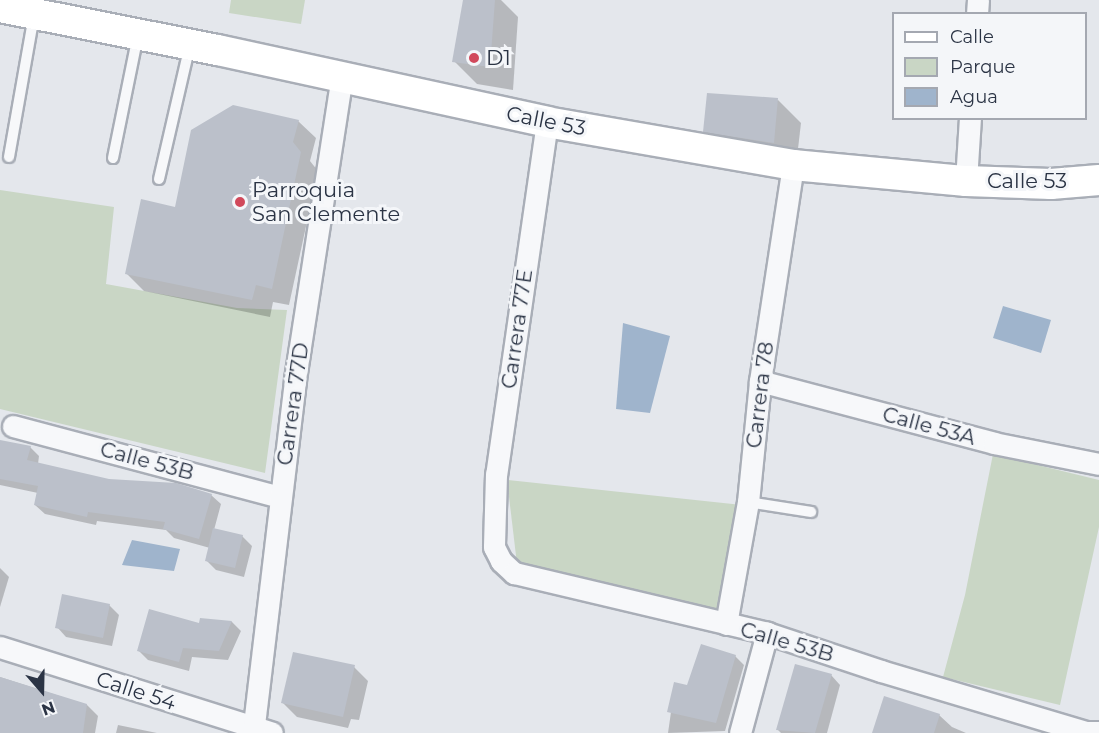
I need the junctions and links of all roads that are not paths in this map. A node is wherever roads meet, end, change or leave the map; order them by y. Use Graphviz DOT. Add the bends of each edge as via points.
graph roads {
  1 [pos="13,8"];
  2 [pos="138,35"];
  3 [pos="190,45"];
  4 [pos="342,76"];
  5 [pos="970,120"];
  6 [pos="547,122"];
  7 [pos="9,157"];
  8 [pos="113,158"];
  9 [pos="793,165"];
  10 [pos="159,179"];
  11 [pos="1099,180"];
  12 [pos="966,181"];
  13 [pos="760,381"];
  14 [pos="13,426"];
  15 [pos="1099,464"];
  16 [pos="280,497"];
  17 [pos="748,502"];
  18 [pos="811,512"];
  19 [pos="494,537"];
  20 [pos="726,624"];
  21 [pos="767,633"];
  22 [pos="0,647"];
  23 [pos="260,731"];
  24 [pos="1099,732"];
  25 [pos="740,733"];
  1 -- 2 [label="street, Calle 53"];
  1 -- 7 [label="lane"];
  2 -- 3 [label="street, Calle 53"];
  2 -- 8 [label="lane"];
  3 -- 4 [label="street, Calle 53"];
  3 -- 10 [label="lane"];
  4 -- 6 [label="street, Calle 53"];
  4 -- 16 [label="street, Carrera 77D"];
  5 -- 12 [label="street"];
  6 -- 9 [label="street, Calle 53"];
  6 -- 19 [label="street, Carrera 77E" via="496,474"];
  9 -- 12 [label="street, Calle 53"];
  9 -- 13 [label="street, Carrera 78"];
  11 -- 12 [label="street, Calle 53"];
  13 -- 15 [label="street, Calle 53A" via="993,443"];
  13 -- 17 [label="street, Carrera 78"];
  14 -- 16 [label="street, Calle 53B"];
  16 -- 23 [label="street, Carrera 77D"];
  17 -- 18 [label="lane"];
  17 -- 20 [label="street, Carrera 78"];
  19 -- 20 [label="street, Calle 53B" via="497,554 514,573"];
  20 -- 21 [label="street, Calle 53B"];
  21 -- 24 [label="street, Calle 53B" via="881,671 1086,732"];
  21 -- 25 [label="street"];
  22 -- 23 [label="street, Calle 54"];
}
